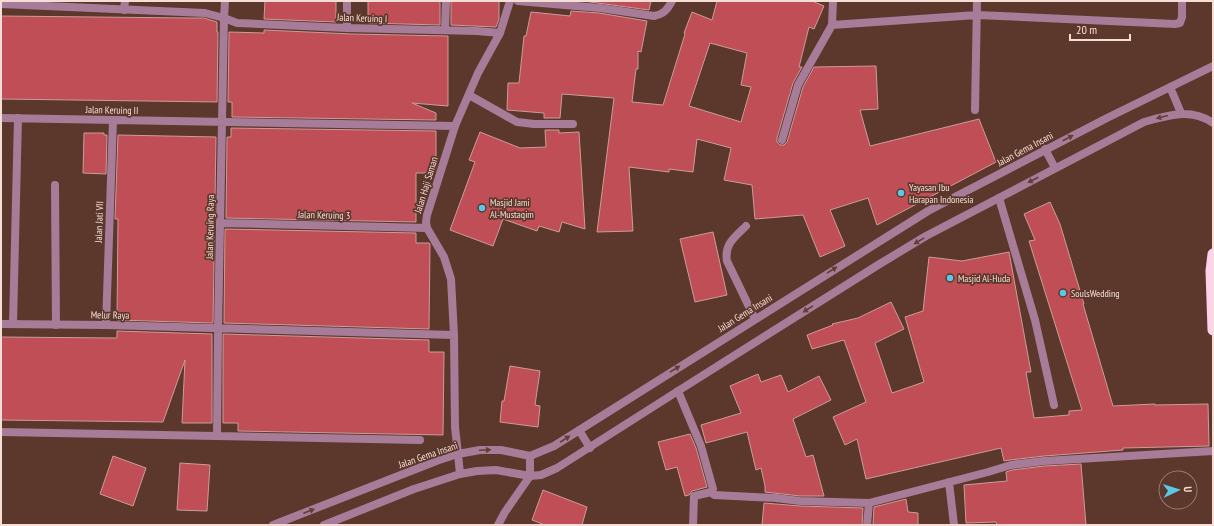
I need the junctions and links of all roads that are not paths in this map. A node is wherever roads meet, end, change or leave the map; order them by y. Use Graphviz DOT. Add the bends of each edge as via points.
graph roads {
  1 [pos="124,1"];
  2 [pos="225,1"];
  3 [pos="347,1"];
  4 [pos="446,1"];
  5 [pos="510,1"];
  6 [pos="518,1"];
  7 [pos="672,1"];
  8 [pos="833,1"];
  9 [pos="977,1"];
  10 [pos="1182,1"];
  11 [pos="1,4"];
  12 [pos="124,10"];
  13 [pos="977,15"];
  14 [pos="224,18"];
  15 [pos="832,25"];
  16 [pos="347,28"];
  17 [pos="445,30"];
  18 [pos="500,33"];
  19 [pos="1213,66"];
  20 [pos="1170,87"];
  21 [pos="469,95"];
  22 [pos="975,110"];
  23 [pos="1182,113"];
  24 [pos="1,118"];
  25 [pos="18,118"];
  26 [pos="113,120"];
  27 [pos="222,122"];
  28 [pos="1213,123"];
  29 [pos="573,124"];
  30 [pos="455,126"];
  31 [pos="782,140"];
  32 [pos="1045,149"];
  33 [pos="1055,168"];
  34 [pos="55,185"];
  35 [pos="999,198"];
  36 [pos="220,223"];
  37 [pos="746,226"];
  38 [pos="427,228"];
  39 [pos="1213,254"];
  40 [pos="755,319"];
  41 [pos="1,324"];
  42 [pos="13,324"];
  43 [pos="56,325"];
  44 [pos="106,325"];
  45 [pos="218,329"];
  46 [pos="1213,330"];
  47 [pos="454,335"];
  48 [pos="678,391"];
  49 [pos="1054,405"];
  50 [pos="579,430"];
  51 [pos="1,432"];
  52 [pos="217,436"];
  53 [pos="420,440"];
  54 [pos="590,448"];
  55 [pos="1213,451"];
  56 [pos="458,454"];
  57 [pos="530,456"];
  58 [pos="460,474"];
  59 [pos="530,476"];
  60 [pos="949,482"];
  61 [pos="711,492"];
  62 [pos="869,503"];
  63 [pos="273,525"];
  64 [pos="324,525"];
  65 [pos="498,525"];
  66 [pos="692,525"];
  67 [pos="866,525"];
  68 [pos="954,525"];
  1 -- 12 [label="street"];
  2 -- 14 [label="street, Jalan Keruing Raya"];
  3 -- 16 [label="street"];
  4 -- 17 [label="street"];
  5 -- 18 [label="street, Jalan Haji Saman"];
  6 -- 7 [label="street" via="600,8 654,16 661,14"];
  8 -- 15 [label="street"];
  9 -- 13 [label="street"];
  10 -- 13 [label="street" via="1182,17 1180,22 1175,24"];
  11 -- 12 [label="street, Jalan Keruing I"];
  12 -- 14 [label="street, Jalan Keruing I" via="204,13"];
  13 -- 15 [label="street"];
  13 -- 22 [label="street"];
  14 -- 16 [label="street, Jalan Keruing I" via="237,23"];
  14 -- 27 [label="street, Jalan Keruing Raya"];
  15 -- 31 [label="street" via="798,85"];
  16 -- 17 [label="street, Jalan Keruing I"];
  17 -- 18 [label="street, Jalan Keruing I"];
  18 -- 21 [label="street, Jalan Haji Saman"];
  19 -- 20 [label="street, Jalan Gema Insani"];
  20 -- 23 [label="street"];
  32 -- 20 [label="street, Jalan Gema Insani, one-way"];
  21 -- 29 [label="street" via="517,122"];
  21 -- 30 [label="street, Jalan Haji Saman"];
  23 -- 28 [label="street" via="1198,115"];
  23 -- 33 [label="street, one-way" via="1144,122"];
  24 -- 25 [label="street, Jalan Keruing II"];
  25 -- 26 [label="street, Jalan Keruing II"];
  25 -- 42 [label="street"];
  26 -- 27 [label="street, Jalan Keruing II"];
  26 -- 44 [label="street, Jalan Jati VII"];
  27 -- 30 [label="street, Jalan Keruing II"];
  27 -- 36 [label="street, Jalan Keruing Raya"];
  30 -- 38 [label="street, Jalan Haji Saman" via="427,215"];
  32 -- 33 [label="street"];
  40 -- 32 [label="street, Jalan Gema Insani, one-way" via="928,211"];
  33 -- 35 [label="street, one-way"];
  34 -- 43 [label="street"];
  35 -- 48 [label="street, one-way" via="926,236"];
  35 -- 49 [label="street" via="1035,320"];
  36 -- 38 [label="street, Jalan Keruing 3"];
  36 -- 45 [label="street, Jalan Keruing Raya"];
  37 -- 40 [label="street" via="729,244 725,253"];
  38 -- 47 [label="street, Jalan Haji Saman" via="444,257 451,279"];
  39 -- 46 [label="highway"];
  50 -- 40 [label="street, Jalan Gema Insani, one-way"];
  41 -- 42 [label="street, Melur Raya"];
  42 -- 43 [label="street, Melur Raya"];
  43 -- 44 [label="street, Melur Raya"];
  44 -- 45 [label="street, Melur Raya"];
  45 -- 47 [label="street, Melur Raya"];
  45 -- 52 [label="street, Jalan Keruing Raya"];
  47 -- 56 [label="street, Jalan Haji Saman" via="454,426"];
  48 -- 54 [label="street"];
  48 -- 61 [label="street" via="701,446 713,489"];
  50 -- 54 [label="street"];
  57 -- 50 [label="street, Jalan Gema Insani, one-way" via="554,446"];
  51 -- 52 [label="street"];
  52 -- 53 [label="street"];
  54 -- 59 [label="street" via="558,468"];
  55 -- 60 [label="street" via="1044,461 1011,465"];
  56 -- 57 [label="street, Jalan Gema Insani, one-way" via="500,450"];
  56 -- 58 [label="street, Jalan Haji Saman"];
  63 -- 56 [label="street, Jalan Gema Insani, one-way"];
  57 -- 59 [label="street"];
  58 -- 59 [label="street" via="496,470"];
  58 -- 64 [label="street" via="414,489"];
  59 -- 65 [label="street"];
  60 -- 62 [label="street"];
  60 -- 68 [label="street"];
  61 -- 62 [label="street" via="714,495 800,501"];
  61 -- 66 [label="street" via="694,496"];
  62 -- 67 [label="street"];
}
